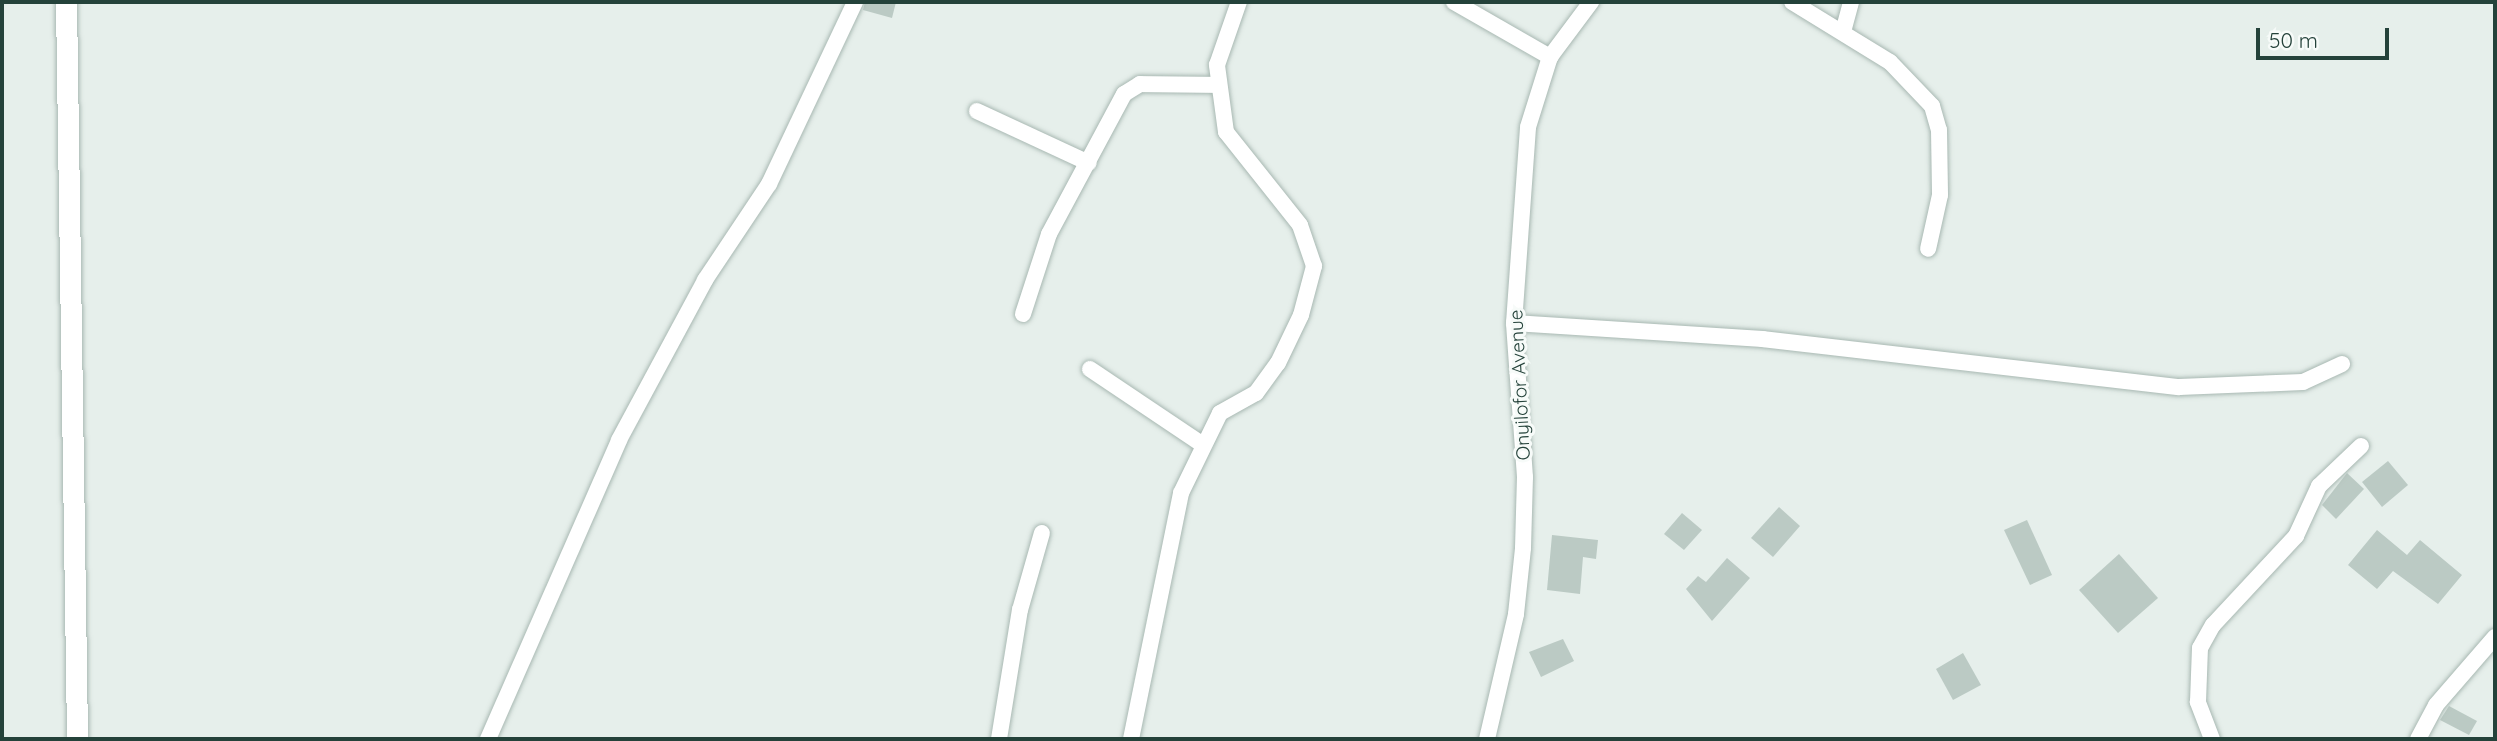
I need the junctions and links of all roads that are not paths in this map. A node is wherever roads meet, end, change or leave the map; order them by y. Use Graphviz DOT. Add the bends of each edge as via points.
graph roads {
  1 [pos="66,2"];
  2 [pos="855,2"];
  3 [pos="1239,2"];
  4 [pos="1454,2"];
  5 [pos="1591,2"];
  6 [pos="1792,2"];
  7 [pos="1851,2"];
  8 [pos="1843,32"];
  9 [pos="1550,57"];
  10 [pos="1217,85"];
  11 [pos="977,111"];
  12 [pos="1089,163"];
  13 [pos="1928,249"];
  14 [pos="1023,314"];
  15 [pos="1514,323"];
  16 [pos="2342,364"];
  17 [pos="1090,369"];
  18 [pos="1200,443"];
  19 [pos="2361,446"];
  20 [pos="1042,533"];
  21 [pos="2495,637"];
  22 [pos="77,739"];
  23 [pos="488,739"];
  24 [pos="999,739"];
  25 [pos="1131,739"];
  26 [pos="1487,739"];
  27 [pos="2212,739"];
  28 [pos="2418,739"];
  1 -- 22 [label="main road"];
  2 -- 23 [label="street" via="769,184 705,280 619,440"];
  3 -- 10 [label="street" via="1217,65"];
  4 -- 9 [label="street"];
  5 -- 9 [label="street, Onyilofor Avenue"];
  6 -- 8 [label="street"];
  7 -- 8 [label="street"];
  8 -- 13 [label="street" via="1914,81 1931,106 1939,130 1940,195"];
  9 -- 15 [label="street, Onyilofor Avenue" via="1528,127"];
  10 -- 12 [label="street" via="1131,86"];
  10 -- 18 [label="street" via="1226,132 1247,163 1278,191 1300,225 1314,266 1301,315 1278,363 1256,393 1220,413"];
  11 -- 12 [label="street"];
  12 -- 14 [label="street" via="1049,234"];
  15 -- 16 [label="street" via="1762,339 2179,387 2303,382"];
  15 -- 26 [label="street, Onyilofor Avenue" via="1524,548 1516,614"];
  17 -- 18 [label="street"];
  18 -- 25 [label="street" via="1181,493"];
  19 -- 27 [label="street" via="2319,486 2296,536 2213,625 2200,648 2198,702"];
  20 -- 24 [label="street" via="1020,610"];
  21 -- 28 [label="street" via="2436,705"];
}
